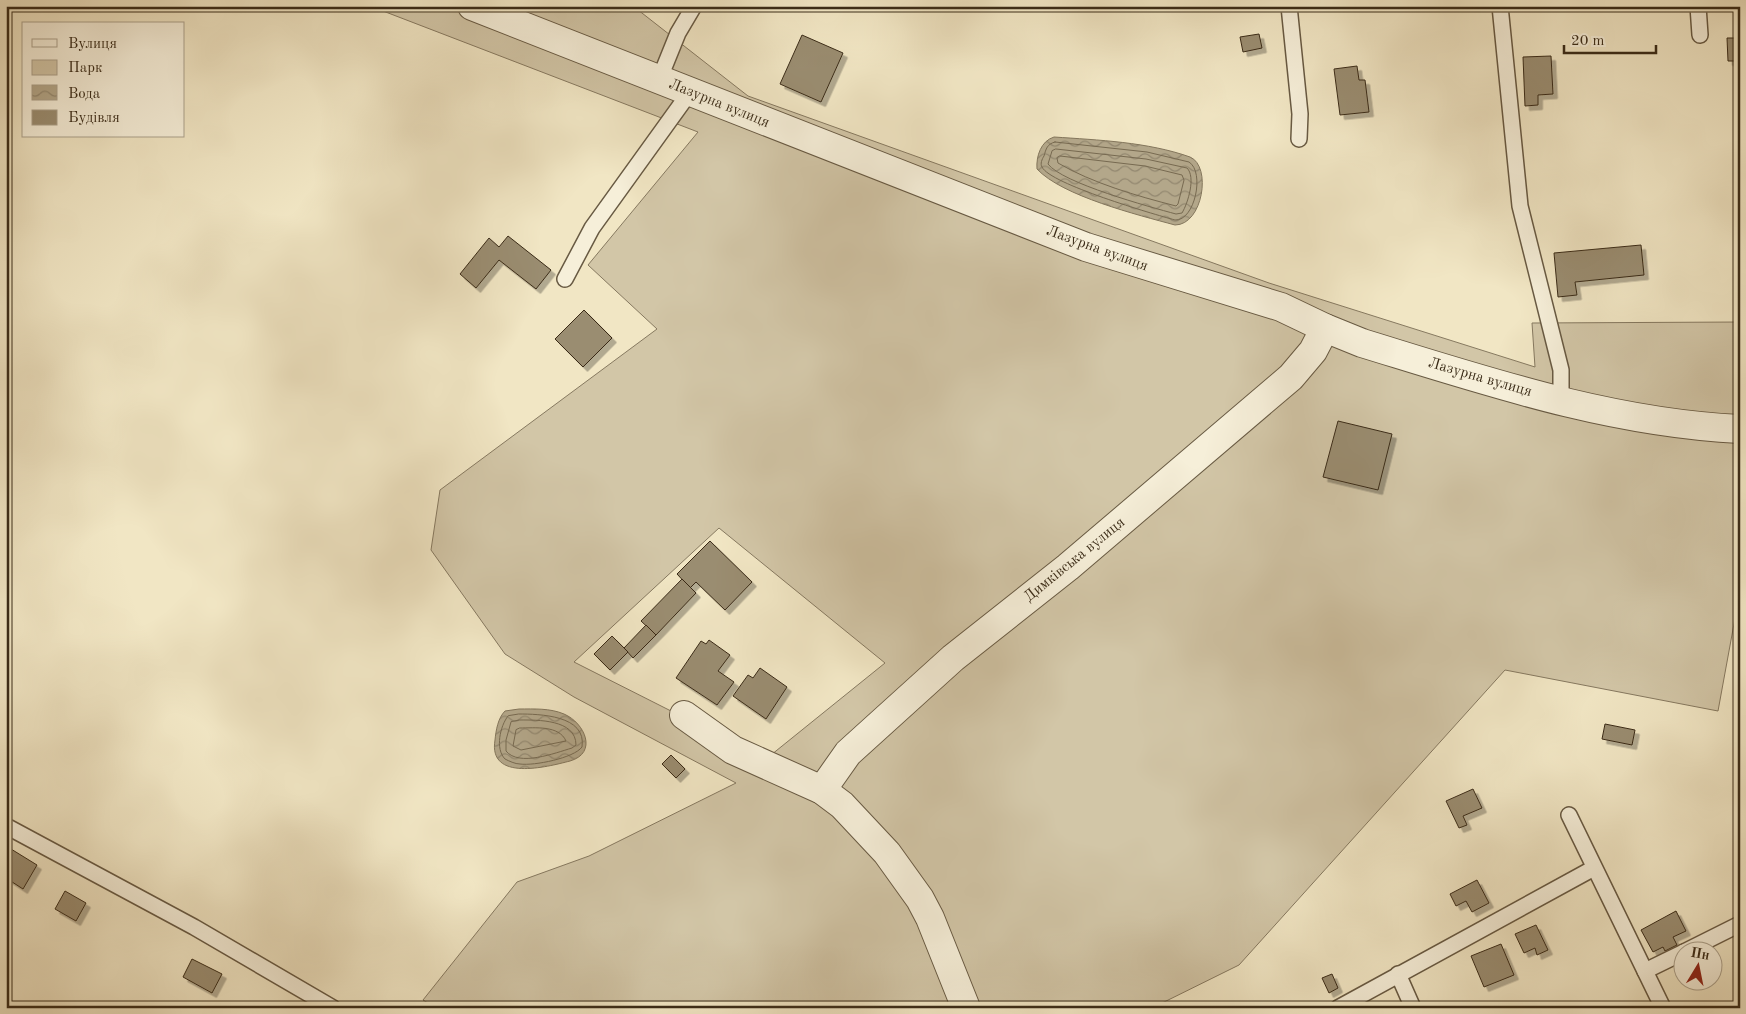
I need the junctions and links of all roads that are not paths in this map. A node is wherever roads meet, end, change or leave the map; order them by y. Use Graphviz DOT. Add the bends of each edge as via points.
graph roads {
  1 [pos="472,6"];
  2 [pos="694,6"];
  3 [pos="1288,6"];
  4 [pos="1500,6"];
  5 [pos="1698,6"];
  6 [pos="1700,35"];
  7 [pos="659,80"];
  8 [pos="690,92"];
  9 [pos="1300,139"];
  10 [pos="565,279"];
  11 [pos="1325,328"];
  12 [pos="1561,402"];
  13 [pos="1740,428"];
  14 [pos="684,715"];
  15 [pos="822,790"];
  16 [pos="1569,815"];
  17 [pos="6,826"];
  18 [pos="1594,868"];
  19 [pos="1740,924"];
  20 [pos="1704,942"];
  21 [pos="1674,957"];
  22 [pos="1645,971"];
  23 [pos="1398,974"];
  24 [pos="333,1008"];
  25 [pos="966,1008"];
  26 [pos="1338,1008"];
  27 [pos="1413,1008"];
  28 [pos="1663,1008"];
  1 -- 7 [label="street, Лазурна вулиця"];
  2 -- 7 [label="lane" via="678,33"];
  3 -- 9 [label="lane"];
  4 -- 12 [label="lane" via="1520,206 1561,370"];
  5 -- 6 [label="lane"];
  7 -- 8 [label="street, Лазурна вулиця"];
  8 -- 10 [label="lane" via="589,233"];
  8 -- 11 [label="street, Лазурна вулиця" via="1086,247 1281,307"];
  11 -- 12 [label="street, Лазурна вулиця" via="1386,350"];
  11 -- 15 [label="street, Димківська вулиця" via="1304,363 1270,398 1068,567 953,658 848,753"];
  12 -- 13 [label="street, Лазурна вулиця" via="1633,418"];
  14 -- 15 [label="street" via="734,750"];
  15 -- 25 [label="street" via="842,805 907,878 930,918"];
  16 -- 18 [label="lane"];
  17 -- 24 [label="lane" via="194,927"];
  18 -- 22 [label="lane"];
  18 -- 23 [label="lane"];
  19 -- 20 [label="lane"];
  21 -- 22 [label="lane"];
  22 -- 28 [label="lane"];
  23 -- 26 [label="lane"];
  23 -- 27 [label="lane"];
}
